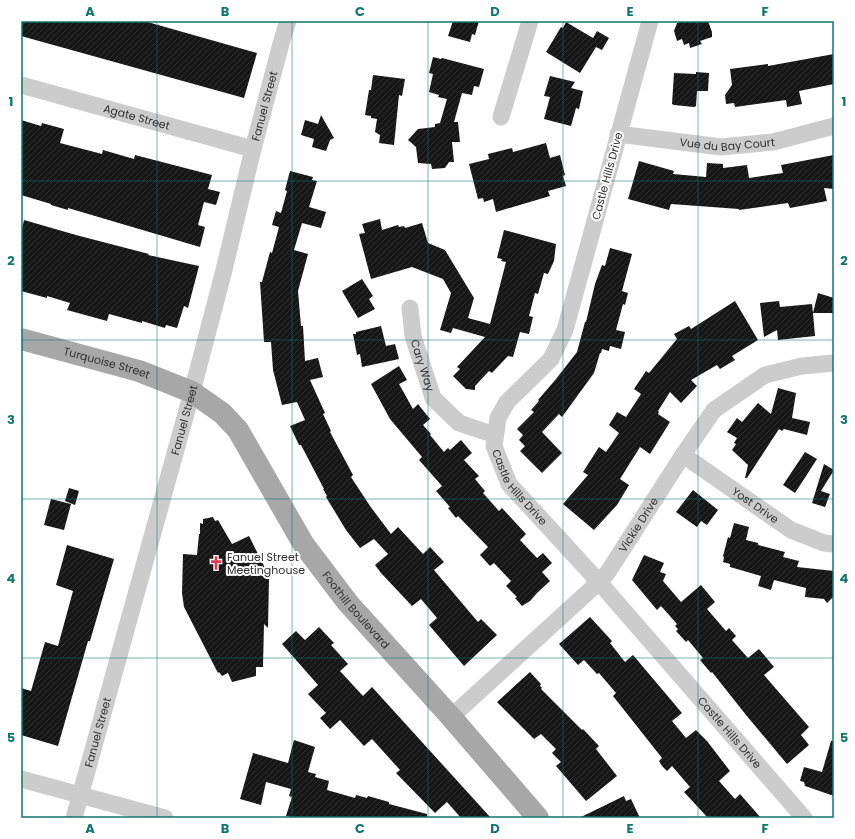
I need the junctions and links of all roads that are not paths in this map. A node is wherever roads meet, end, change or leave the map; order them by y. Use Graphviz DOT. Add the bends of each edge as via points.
graph roads {
  1 [pos="288,21"];
  2 [pos="530,21"];
  3 [pos="650,21"];
  4 [pos="21,85"];
  5 [pos="501,117"];
  6 [pos="834,126"];
  7 [pos="618,134"];
  8 [pos="253,149"];
  9 [pos="410,308"];
  10 [pos="21,339"];
  11 [pos="834,363"];
  12 [pos="192,392"];
  13 [pos="495,435"];
  14 [pos="683,455"];
  15 [pos="834,544"];
  16 [pos="599,582"];
  17 [pos="451,717"];
  18 [pos="21,778"];
  19 [pos="81,795"];
  20 [pos="74,818"];
  21 [pos="165,818"];
  22 [pos="538,818"];
  23 [pos="804,818"];
  1 -- 8 [label="street, Fanuel Street"];
  2 -- 5 [label="street"];
  3 -- 7 [label="street, Castle Hills Drive"];
  4 -- 8 [label="street, Agate Street"];
  6 -- 7 [label="street, Vue du Bay Court" via="773,142 721,147"];
  7 -- 13 [label="street, Castle Hills Drive" via="565,330 551,359 507,402 498,418"];
  8 -- 12 [label="street, Fanuel Street"];
  9 -- 13 [label="street, Cary Way" via="413,336 433,398 459,423"];
  10 -- 12 [label="main road, Turquoise Street" via="139,371"];
  11 -- 14 [label="street, Vickie Drive" via="802,366 766,375 714,410"];
  12 -- 17 [label="main road, Foothill Boulevard" via="222,413 238,430 304,545 348,602"];
  12 -- 19 [label="street, Fanuel Street"];
  13 -- 16 [label="street, Castle Hills Drive" via="494,446 509,484"];
  14 -- 15 [label="street, Yost Drive" via="791,530 824,543"];
  14 -- 16 [label="street, Vickie Drive"];
  16 -- 17 [label="street, Vickie Drive"];
  16 -- 23 [label="street, Castle Hills Drive"];
  17 -- 22 [label="main road, Foothill Boulevard"];
  18 -- 19 [label="street"];
  19 -- 20 [label="street, Fanuel Street"];
  19 -- 21 [label="street"];
}
